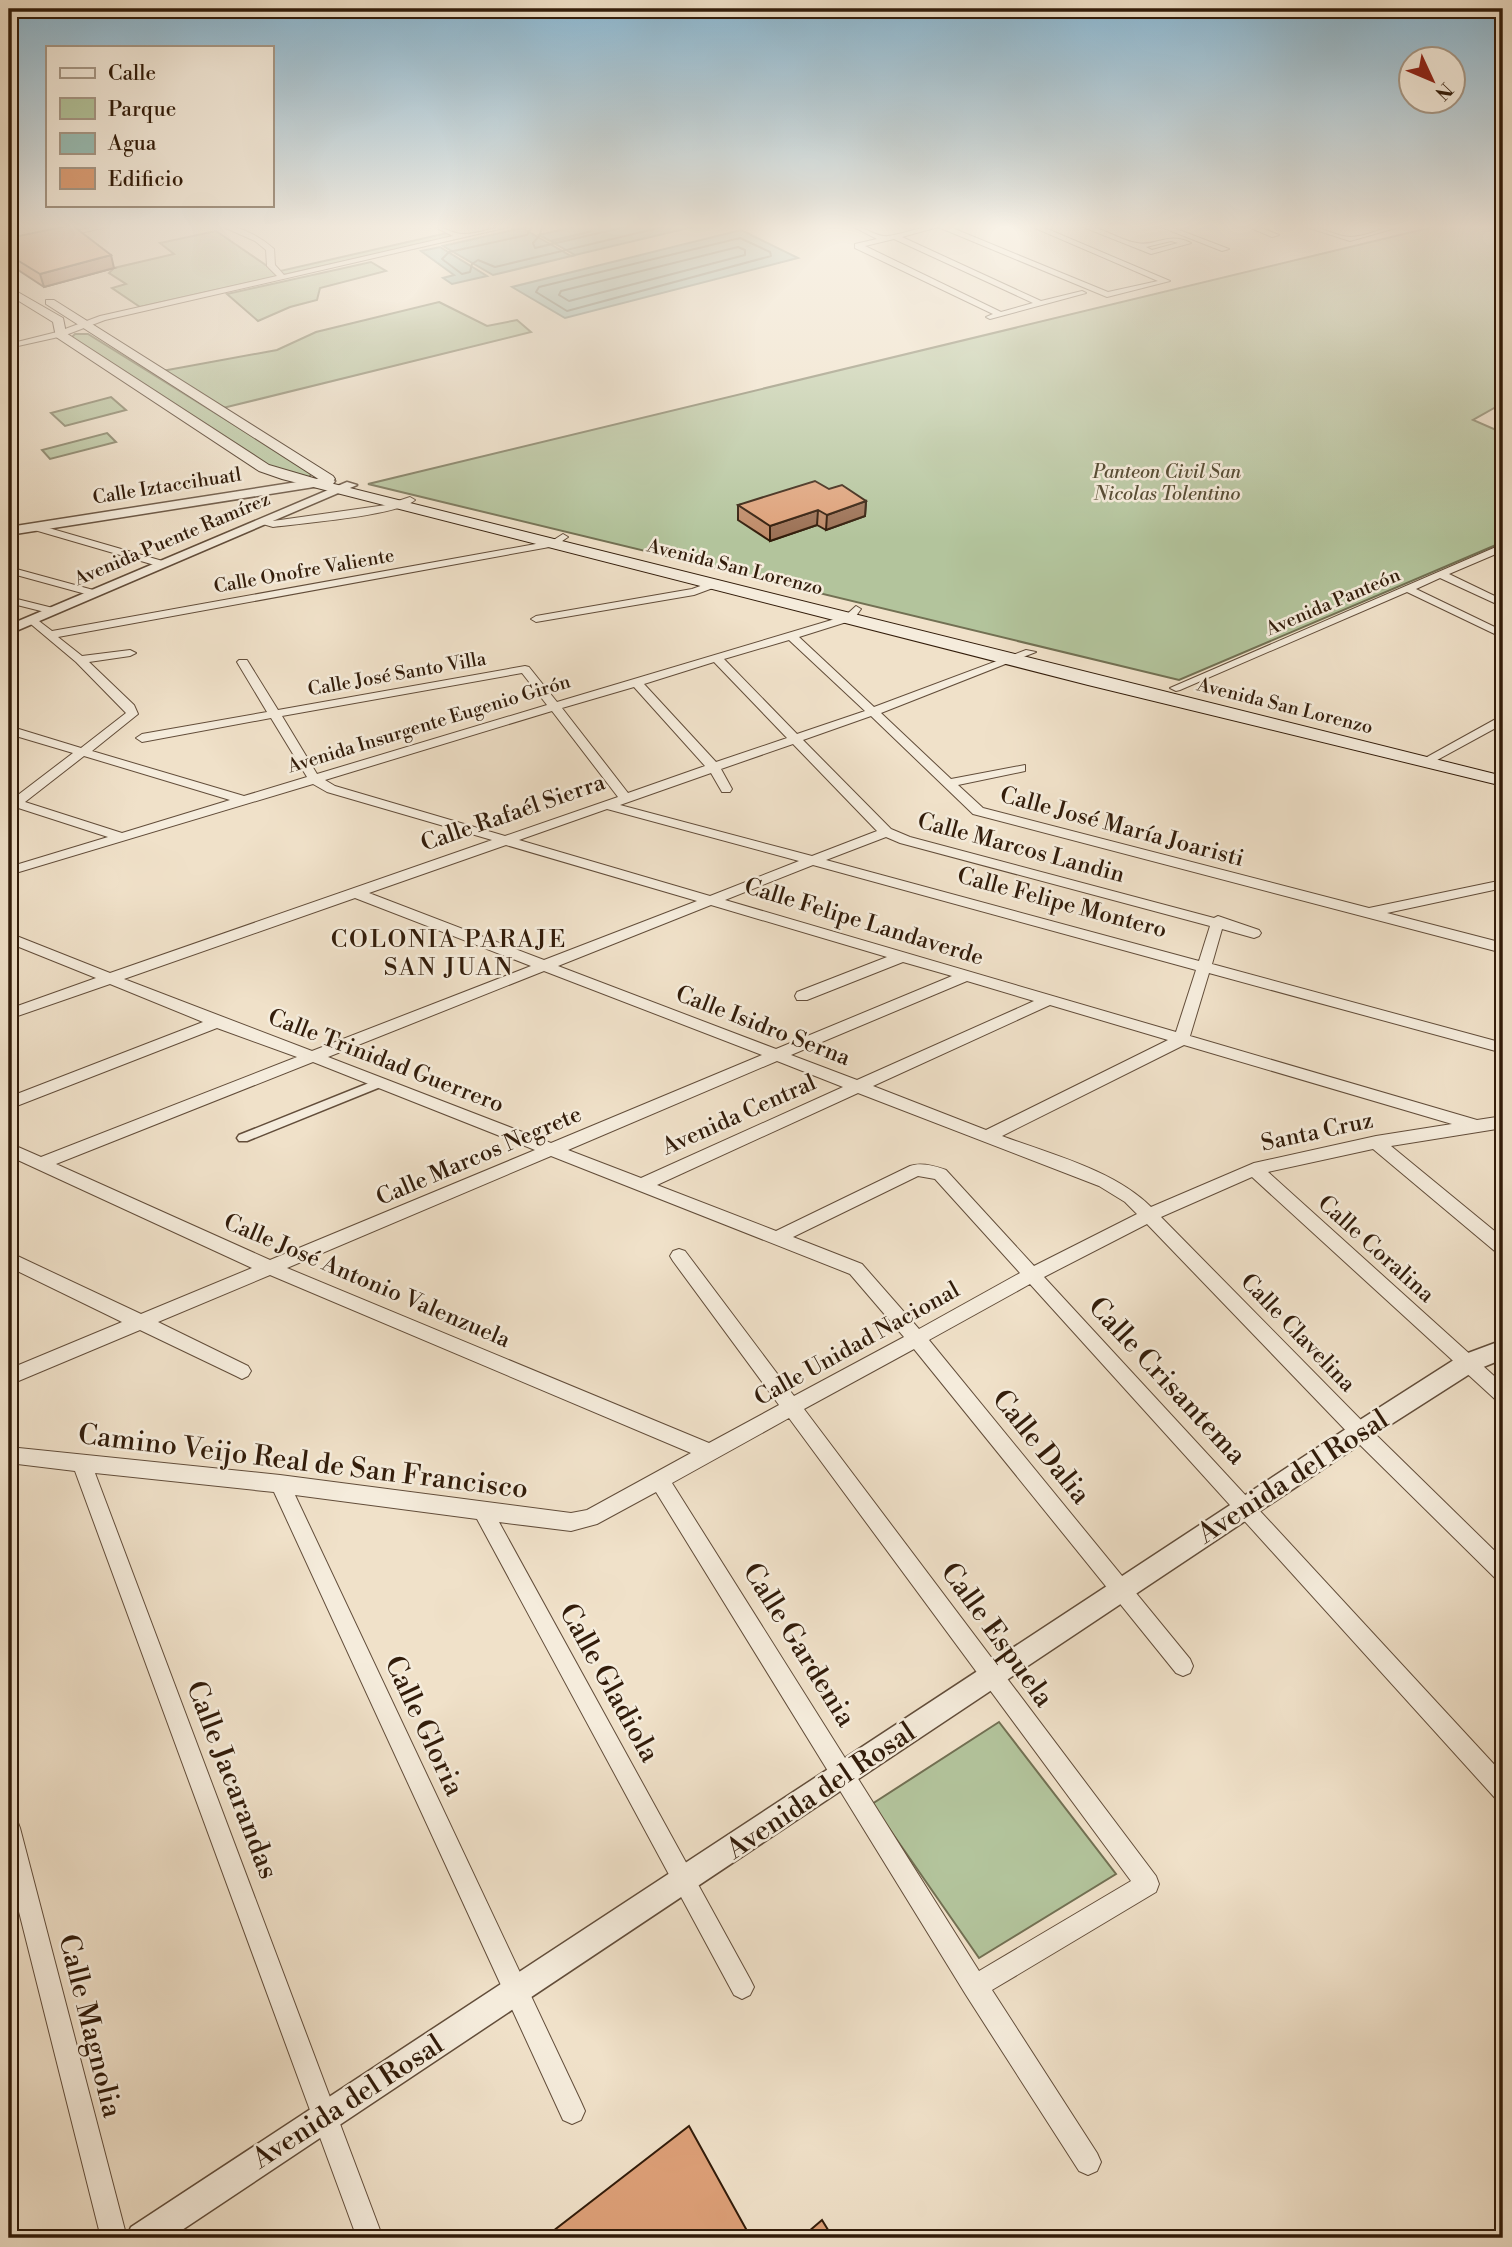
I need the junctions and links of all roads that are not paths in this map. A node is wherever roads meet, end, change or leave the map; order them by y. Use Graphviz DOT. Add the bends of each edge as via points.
graph roads {
  1 [pos="64,330"];
  2 [pos="96,330"];
  3 [pos="60,331"];
  4 [pos="9,340"];
  5 [pos="9,346"];
  6 [pos="264,468"];
  7 [pos="335,485"];
  8 [pos="258,491"];
  9 [pos="406,502"];
  10 [pos="261,523"];
  11 [pos="35,527"];
  12 [pos="9,531"];
  13 [pos="559,540"];
  14 [pos="1503,547"];
  15 [pos="162,564"];
  16 [pos="9,570"];
  17 [pos="1442,575"];
  18 [pos="717,583"];
  19 [pos="1408,589"];
  20 [pos="93,593"];
  21 [pos="9,600"];
  22 [pos="1503,604"];
  23 [pos="53,611"];
  24 [pos="852,613"];
  25 [pos="537,619"];
  26 [pos="31,620"];
  27 [pos="9,630"];
  28 [pos="50,635"];
  29 [pos="791,635"];
  30 [pos="1503,635"];
  31 [pos="130,653"];
  32 [pos="1023,656"];
  33 [pos="716,658"];
  34 [pos="80,660"];
  35 [pos="243,662"];
  36 [pos="636,682"];
  37 [pos="1176,688"];
  38 [pos="554,706"];
  39 [pos="875,711"];
  40 [pos="275,713"];
  41 [pos="1503,719"];
  42 [pos="9,730"];
  43 [pos="142,738"];
  44 [pos="795,739"];
  45 [pos="83,751"];
  46 [pos="1441,753"];
  47 [pos="1424,762"];
  48 [pos="714,768"];
  49 [pos="1021,768"];
  50 [pos="1503,768"];
  51 [pos="314,779"];
  52 [pos="1503,781"];
  53 [pos="949,783"];
  54 [pos="726,789"];
  55 [pos="626,799"];
  56 [pos="243,800"];
  57 [pos="12,802"];
  58 [pos="607,805"];
  59 [pos="886,832"];
  60 [pos="121,837"];
  61 [pos="505,840"];
  62 [pos="816,860"];
  63 [pos="9,871"];
  64 [pos="1503,884"];
  65 [pos="353,892"];
  66 [pos="709,900"];
  67 [pos="1370,913"];
  68 [pos="1218,921"];
  69 [pos="1254,933"];
  70 [pos="9,938"];
  71 [pos="1503,948"];
  72 [pos="902,957"];
  73 [pos="1204,965"];
  74 [pos="539,966"];
  75 [pos="966,976"];
  76 [pos="110,979"];
  77 [pos="802,996"];
  78 [pos="1047,1001"];
  79 [pos="9,1014"];
  80 [pos="217,1022"];
  81 [pos="1181,1040"];
  82 [pos="1503,1048"];
  83 [pos="777,1056"];
  84 [pos="314,1057"];
  85 [pos="380,1083"];
  86 [pos="857,1087"];
  87 [pos="9,1103"];
  88 [pos="1503,1122"];
  89 [pos="1476,1126"];
  90 [pos="989,1135"];
  91 [pos="243,1138"];
  92 [pos="1376,1142"];
  93 [pos="9,1149"];
  94 [pos="549,1151"];
  95 [pos="41,1163"];
  96 [pos="1254,1168"];
  97 [pos="641,1185"];
  98 [pos="1149,1215"];
  99 [pos="778,1237"];
  100 [pos="1503,1248"];
  101 [pos="679,1256"];
  102 [pos="9,1259"];
  103 [pos="270,1268"];
  104 [pos="1032,1275"];
  105 [pos="140,1321"];
  106 [pos="917,1339"];
  107 [pos="1503,1349"];
  108 [pos="1468,1363"];
  109 [pos="242,1371"];
  110 [pos="11,1374"];
  111 [pos="1503,1395"];
  112 [pos="793,1407"];
  113 [pos="1360,1432"];
  114 [pos="710,1452"];
  115 [pos="9,1455"];
  116 [pos="82,1464"];
  117 [pos="659,1480"];
  118 [pos="280,1484"];
  119 [pos="1246,1508"];
  120 [pos="484,1513"];
  121 [pos="590,1518"];
  122 [pos="1503,1572"];
  123 [pos="1121,1591"];
  124 [pos="1183,1666"];
  125 [pos="990,1679"];
  126 [pos="845,1774"];
  127 [pos="1503,1790"];
  128 [pos="9,1828"];
  129 [pos="686,1881"];
  130 [pos="742,1987"];
  131 [pos="974,1987"];
  132 [pos="515,1992"];
  133 [pos="572,2111"];
  134 [pos="326,2116"];
  135 [pos="1088,2162"];
  136 [pos="114,2238"];
  137 [pos="142,2238"];
  138 [pos="370,2238"];
  1 -- 3 [label="street"];
  2 -- 7 [label="main road, Avenida San Lorenzo"];
  3 -- 4 [label="street"];
  3 -- 5 [label="street"];
  3 -- 6 [label="main road, Avenida San Lorenzo"];
  6 -- 7 [label="main road, Avenida San Lorenzo"];
  6 -- 8 [label="street" via="272,480"];
  7 -- 8 [label="street, Calle Iztaccihuatl"];
  7 -- 9 [label="main road, Avenida San Lorenzo"];
  7 -- 10 [label="street, Avenida Puente Ramírez"];
  8 -- 11 [label="street, Calle Iztaccihuatl"];
  9 -- 10 [label="street"];
  9 -- 13 [label="main road, Avenida San Lorenzo"];
  10 -- 15 [label="street, Avenida Puente Ramírez"];
  11 -- 12 [label="street, Calle Iztaccihuatl"];
  11 -- 15 [label="street"];
  13 -- 18 [label="main road, Avenida San Lorenzo"];
  13 -- 24 [label="main road, Avenida San Lorenzo"];
  13 -- 28 [label="street, Calle Onofre Valiente"];
  14 -- 17 [label="street, Avenida Panteón"];
  15 -- 20 [label="street, Avenida Puente Ramírez"];
  16 -- 20 [label="street"];
  17 -- 19 [label="street, Avenida Panteón"];
  17 -- 22 [label="street"];
  18 -- 24 [label="main road, Avenida San Lorenzo"];
  18 -- 25 [label="street" via="694,592"];
  19 -- 30 [label="street"];
  19 -- 37 [label="street, Avenida Panteón"];
  20 -- 23 [label="street, Avenida Puente Ramírez"];
  21 -- 23 [label="street"];
  23 -- 26 [label="street, Avenida Puente Ramírez"];
  24 -- 29 [label="street, Avenida Insurgente Eugenio Girón"];
  24 -- 32 [label="main road, Avenida San Lorenzo"];
  26 -- 27 [label="street, Avenida Puente Ramírez"];
  26 -- 28 [label="street"];
  28 -- 34 [label="street"];
  29 -- 33 [label="street, Avenida Insurgente Eugenio Girón"];
  29 -- 39 [label="street, Calle José María Joaristi"];
  31 -- 34 [label="street"];
  32 -- 37 [label="main road, Avenida San Lorenzo"];
  32 -- 39 [label="street, Calle Rafaél Sierra"];
  32 -- 47 [label="main road, Avenida San Lorenzo"];
  33 -- 36 [label="street, Avenida Insurgente Eugenio Girón"];
  33 -- 44 [label="street, Calle Marcos Landin"];
  34 -- 45 [label="street" via="132,714"];
  35 -- 40 [label="street"];
  36 -- 38 [label="street, Avenida Insurgente Eugenio Girón"];
  36 -- 48 [label="street"];
  37 -- 46 [label="main road, Avenida San Lorenzo"];
  38 -- 40 [label="street, Calle José Santo Villa" via="525,669"];
  38 -- 51 [label="street, Avenida Insurgente Eugenio Girón"];
  38 -- 55 [label="street"];
  39 -- 44 [label="street, Calle Rafaél Sierra"];
  39 -- 53 [label="street, Calle José María Joaristi"];
  40 -- 43 [label="street, Calle José Santo Villa"];
  40 -- 51 [label="street"];
  41 -- 46 [label="street"];
  42 -- 45 [label="street"];
  44 -- 48 [label="street, Calle Rafaél Sierra"];
  44 -- 59 [label="street, Calle Marcos Landin"];
  45 -- 56 [label="street"];
  45 -- 57 [label="street"];
  46 -- 47 [label="street"];
  46 -- 50 [label="main road, Avenida San Lorenzo"];
  47 -- 52 [label="main road, Avenida San Lorenzo"];
  48 -- 54 [label="street"];
  48 -- 55 [label="street, Calle Rafaél Sierra"];
  49 -- 53 [label="street"];
  51 -- 56 [label="street, Avenida Insurgente Eugenio Girón"];
  51 -- 61 [label="street, Calle Felipe Landaverde" via="331,789"];
  53 -- 67 [label="street, Calle José María Joaristi" via="978,811"];
  55 -- 58 [label="street, Calle Rafaél Sierra"];
  56 -- 60 [label="street, Avenida Insurgente Eugenio Girón"];
  57 -- 60 [label="street"];
  58 -- 61 [label="street, Calle Rafaél Sierra"];
  58 -- 62 [label="street, Calle Felipe Montero"];
  59 -- 62 [label="street"];
  59 -- 68 [label="street, Calle Marcos Landin"];
  60 -- 63 [label="street, Avenida Insurgente Eugenio Girón"];
  61 -- 65 [label="street, Calle Rafaél Sierra"];
  61 -- 66 [label="street, Calle Felipe Landaverde"];
  62 -- 66 [label="street"];
  62 -- 73 [label="street, Calle Felipe Montero"];
  64 -- 67 [label="street"];
  65 -- 74 [label="street, Calle Isidro Serna"];
  65 -- 76 [label="street, Calle Rafaél Sierra"];
  66 -- 72 [label="street, Calle Felipe Landaverde"];
  66 -- 74 [label="street"];
  67 -- 71 [label="street, Calle José María Joaristi"];
  68 -- 69 [label="street, Calle Marcos Landin"];
  68 -- 73 [label="street"];
  70 -- 76 [label="street, Calle Trinidad Guerrero"];
  72 -- 75 [label="street, Calle Felipe Landaverde"];
  72 -- 77 [label="street"];
  73 -- 81 [label="street"];
  73 -- 82 [label="street, Calle Felipe Montero"];
  74 -- 83 [label="street, Calle Isidro Serna"];
  74 -- 84 [label="street"];
  75 -- 78 [label="street, Calle Felipe Landaverde"];
  75 -- 83 [label="street, Calle Marcos Negrete"];
  76 -- 79 [label="street, Calle Rafaél Sierra"];
  76 -- 80 [label="street, Calle Trinidad Guerrero"];
  78 -- 81 [label="street, Calle Felipe Landaverde"];
  78 -- 86 [label="street, Avenida Central"];
  80 -- 84 [label="street, Calle Trinidad Guerrero"];
  80 -- 87 [label="street"];
  81 -- 89 [label="street, Calle Felipe Landaverde"];
  81 -- 90 [label="street"];
  83 -- 86 [label="street, Calle Isidro Serna"];
  83 -- 94 [label="street, Calle Marcos Negrete"];
  84 -- 85 [label="street, Calle Trinidad Guerrero"];
  84 -- 95 [label="street"];
  85 -- 91 [label="street"];
  85 -- 94 [label="street, Calle Trinidad Guerrero"];
  86 -- 90 [label="street, Calle Isidro Serna"];
  86 -- 97 [label="street, Avenida Central"];
  88 -- 89 [label="street, Santa Cruz"];
  89 -- 92 [label="street, Santa Cruz"];
  90 -- 98 [label="street, Calle Isidro Serna" via="1105,1182 1131,1197"];
  92 -- 96 [label="street, Santa Cruz"];
  92 -- 100 [label="street"];
  93 -- 95 [label="street, Calle José Antonio Valenzuela"];
  94 -- 97 [label="street, Calle Trinidad Guerrero"];
  94 -- 103 [label="street, Calle Marcos Negrete"];
  95 -- 103 [label="street, Calle José Antonio Valenzuela"];
  96 -- 98 [label="street, Santa Cruz"];
  96 -- 108 [label="street, Calle Coralina"];
  97 -- 99 [label="street, Calle Trinidad Guerrero"];
  98 -- 104 [label="street, Calle Unidad Nacional"];
  98 -- 113 [label="street, Calle Clavelina"];
  99 -- 104 [label="street, Calle Crisantema" via="916,1170 928,1170 940,1174"];
  99 -- 106 [label="street, Calle Trinidad Guerrero" via="856,1269"];
  101 -- 112 [label="street, Calle Espuela"];
  102 -- 105 [label="street"];
  103 -- 105 [label="street, Calle Marcos Negrete"];
  103 -- 114 [label="street, Calle José Antonio Valenzuela"];
  104 -- 106 [label="street, Calle Unidad Nacional"];
  104 -- 119 [label="street, Calle Crisantema"];
  105 -- 109 [label="street"];
  105 -- 110 [label="street, Calle Marcos Negrete"];
  106 -- 112 [label="street, Calle Unidad Nacional"];
  106 -- 123 [label="street, Calle Dalia"];
  107 -- 108 [label="street, Avenida del Rosal"];
  108 -- 111 [label="street, Calle Coralina"];
  108 -- 113 [label="street, Avenida del Rosal"];
  112 -- 114 [label="street, Calle Unidad Nacional"];
  112 -- 125 [label="street, Calle Espuela"];
  113 -- 119 [label="street, Avenida del Rosal"];
  113 -- 122 [label="street, Calle Clavelina"];
  114 -- 117 [label="street, Calle Unidad Nacional"];
  115 -- 116 [label="street, Camino Veijo Real de San Francisco"];
  116 -- 118 [label="street, Camino Veijo Real de San Francisco"];
  116 -- 134 [label="street, Calle Jacarandas"];
  117 -- 121 [label="street, Calle Unidad Nacional"];
  117 -- 126 [label="street, Calle Gardenia"];
  118 -- 120 [label="street, Camino Veijo Real de San Francisco"];
  118 -- 132 [label="street, Calle Gloria"];
  119 -- 123 [label="street, Avenida del Rosal"];
  119 -- 127 [label="street, Calle Crisantema"];
  120 -- 121 [label="street, Camino Veijo Real de San Francisco" via="571,1522"];
  120 -- 129 [label="street, Calle Gladiola"];
  123 -- 124 [label="street, Calle Dalia"];
  123 -- 125 [label="street, Avenida del Rosal"];
  125 -- 126 [label="street, Avenida del Rosal"];
  125 -- 131 [label="street, Calle Espuela" via="1148,1884"];
  126 -- 129 [label="street, Avenida del Rosal"];
  126 -- 131 [label="street, Calle Gardenia"];
  128 -- 136 [label="street, Calle Magnolia"];
  129 -- 130 [label="street, Calle Gladiola"];
  129 -- 132 [label="street, Avenida del Rosal"];
  131 -- 135 [label="street, Calle Gardenia"];
  132 -- 133 [label="street, Calle Gloria"];
  132 -- 134 [label="street, Avenida del Rosal"];
  134 -- 137 [label="street, Avenida del Rosal"];
  134 -- 138 [label="street, Calle Jacarandas"];
}
